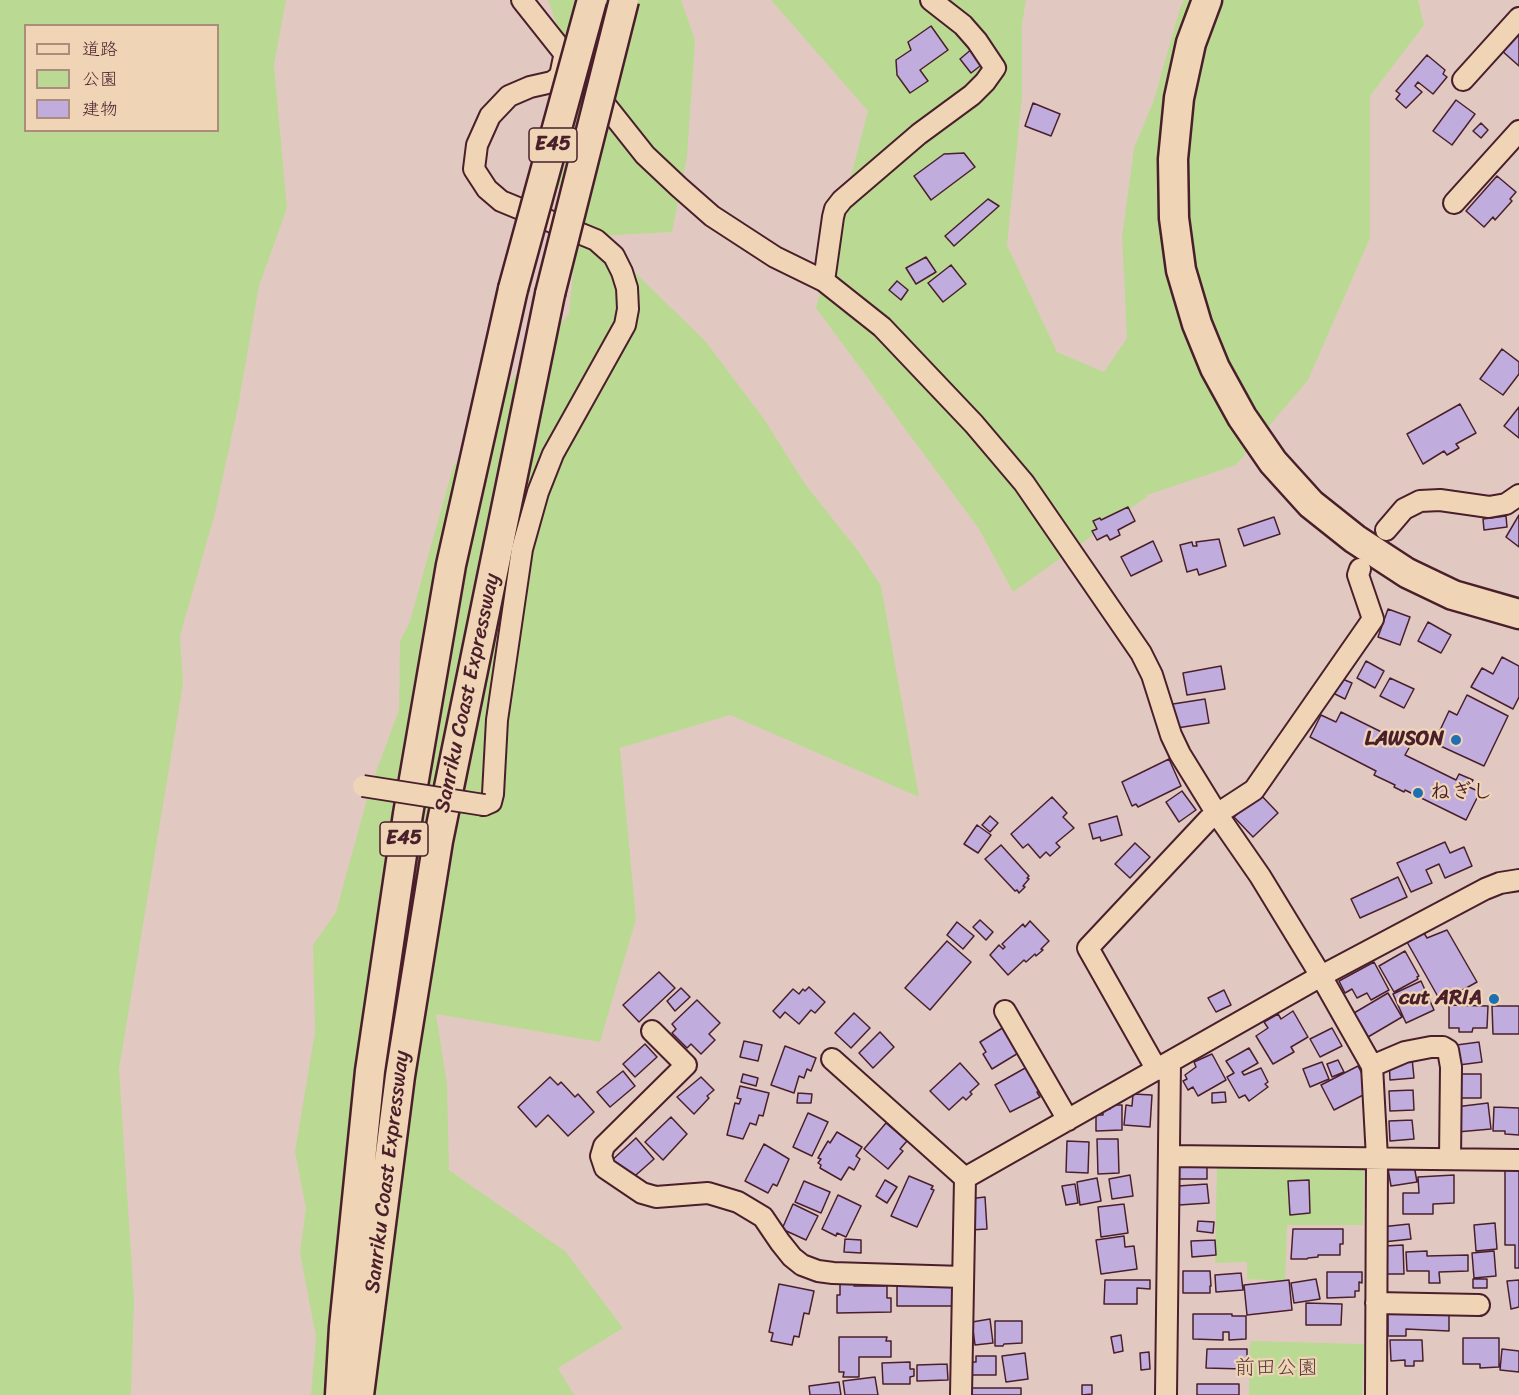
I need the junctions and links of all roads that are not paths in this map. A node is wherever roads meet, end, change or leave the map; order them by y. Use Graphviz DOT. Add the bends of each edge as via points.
graph roads {
  1 [pos="522,0"];
  2 [pos="592,0"];
  3 [pos="624,0"];
  4 [pos="931,0"];
  5 [pos="1207,0"];
  6 [pos="1519,18"];
  7 [pos="565,55"];
  8 [pos="1463,80"];
  9 [pos="1519,131"];
  10 [pos="1454,203"];
  11 [pos="824,281"];
  12 [pos="1519,495"];
  13 [pos="1386,530"];
  14 [pos="1360,569"];
  15 [pos="1519,614"];
  16 [pos="363,786"];
  17 [pos="1216,814"];
  18 [pos="1519,880"];
  19 [pos="1321,976"];
  20 [pos="1005,1011"];
  21 [pos="652,1031"];
  22 [pos="832,1059"];
  23 [pos="1372,1066"];
  24 [pos="1164,1067"];
  25 [pos="1068,1120"];
  26 [pos="1169,1156"];
  27 [pos="1377,1158"];
  28 [pos="1450,1159"];
  29 [pos="1519,1160"];
  30 [pos="965,1178"];
  31 [pos="963,1277"];
  32 [pos="1376,1303"];
  33 [pos="1479,1305"];
  34 [pos="340,1395"];
  35 [pos="359,1395"];
  36 [pos="961,1395"];
  37 [pos="1166,1395"];
  38 [pos="1376,1395"];
  1 -- 7 [label="street"];
  2 -- 34 [label="highway, Sanriku Coast Expressway / E45, bridge" via="513,289 451,565 369,1071"];
  3 -- 35 [label="highway, Sanriku Coast Expressway / E45, bridge" via="550,294 438,841 400,1076"];
  4 -- 11 [label="street" via="963,26 995,68 972,95 842,200 833,217"];
  5 -- 15 [label="highway" via="1191,43 1179,98 1173,159 1174,218 1181,270 1215,368 1273,462 1311,504 1407,573 1453,595"];
  6 -- 8 [label="street"];
  7 -- 11 [label="street" via="645,155 712,216 766,251"];
  7 -- 16 [label="street, bridge" via="560,76 509,96 490,116 477,145 474,169 501,201 596,240 614,256 627,288 625,325 554,454 538,492 522,549 497,720 491,802 484,805"];
  9 -- 10 [label="street"];
  11 -- 17 [label="street" via="882,327 1024,483 1141,653 1171,735"];
  12 -- 13 [label="street" via="1506,504 1489,507 1420,501 1404,509"];
  14 -- 17 [label="street" via="1358,575 1373,619 1254,790"];
  17 -- 19 [label="street" via="1260,876"];
  17 -- 24 [label="street" via="1088,948"];
  18 -- 19 [label="street" via="1485,889"];
  19 -- 23 [label="street"];
  19 -- 24 [label="street"];
  20 -- 25 [label="street"];
  21 -- 31 [label="street" via="686,1065 604,1146 605,1168 642,1193 656,1197 708,1193 738,1202 763,1217 792,1257 818,1271"];
  22 -- 30 [label="street"];
  23 -- 27 [label="street"];
  23 -- 28 [label="street" via="1405,1052 1431,1047 1448,1050"];
  24 -- 25 [label="street"];
  24 -- 26 [label="street"];
  25 -- 30 [label="street"];
  26 -- 27 [label="street"];
  26 -- 37 [label="street"];
  27 -- 28 [label="street"];
  27 -- 32 [label="street"];
  28 -- 29 [label="street"];
  30 -- 31 [label="street"];
  31 -- 36 [label="street"];
  32 -- 33 [label="street"];
  32 -- 38 [label="street"];
}
